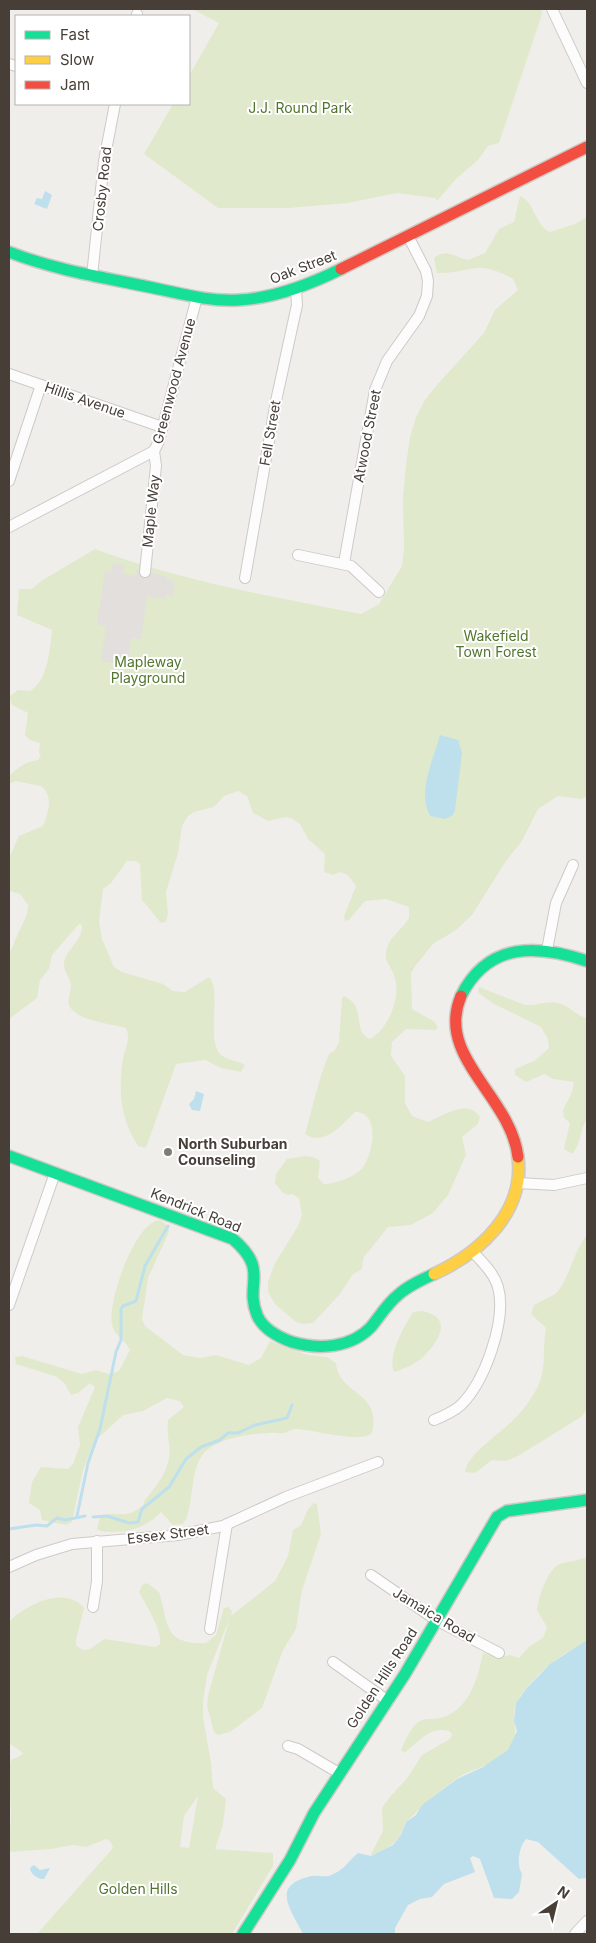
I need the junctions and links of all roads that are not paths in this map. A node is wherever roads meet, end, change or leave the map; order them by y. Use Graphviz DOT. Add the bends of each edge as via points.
graph roads {
  1 [pos="552,9"];
  2 [pos="587,84"];
  3 [pos="115,105"];
  4 [pos="587,147"];
  5 [pos="408,236"];
  6 [pos="9,252"];
  7 [pos="92,276"];
  8 [pos="296,289"];
  9 [pos="197,296"];
  10 [pos="9,374"];
  11 [pos="41,385"];
  12 [pos="162,426"];
  13 [pos="154,452"];
  14 [pos="9,481"];
  15 [pos="9,527"];
  16 [pos="298,555"];
  17 [pos="344,563"];
  18 [pos="145,572"];
  19 [pos="244,578"];
  20 [pos="379,592"];
  21 [pos="573,865"];
  22 [pos="547,950"];
  23 [pos="587,961"];
  24 [pos="9,1156"];
  25 [pos="55,1173"];
  26 [pos="587,1178"];
  27 [pos="518,1183"];
  28 [pos="474,1252"];
  29 [pos="9,1305"];
  30 [pos="434,1420"];
  31 [pos="378,1462"];
  32 [pos="587,1500"];
  33 [pos="227,1524"];
  34 [pos="97,1541"];
  35 [pos="9,1567"];
  36 [pos="371,1576"];
  37 [pos="93,1607"];
  38 [pos="436,1620"];
  39 [pos="210,1629"];
  40 [pos="499,1653"];
  41 [pos="333,1662"];
  42 [pos="388,1701"];
  43 [pos="288,1746"];
  44 [pos="339,1773"];
  45 [pos="587,1921"];
  46 [pos="243,1934"];
  47 [pos="575,1934"];
  1 -- 2 [label="street"];
  3 -- 7 [label="street, Crosby Road" via="104,161"];
  4 -- 5 [label="street, Oak Street"];
  5 -- 8 [label="street, Oak Street"];
  5 -- 17 [label="street, Atwood Street" via="426,271 427,296 419,316 387,361 375,390"];
  6 -- 7 [label="street, Oak Street" via="47,266"];
  7 -- 9 [label="street, Oak Street"];
  8 -- 9 [label="street, Oak Street" via="242,300"];
  8 -- 19 [label="street, Fell Street" via="297,307 276,401"];
  9 -- 12 [label="street, Greenwood Avenue"];
  10 -- 11 [label="street, Hillis Avenue"];
  11 -- 12 [label="street, Hillis Avenue"];
  11 -- 14 [label="street"];
  12 -- 13 [label="street, Greenwood Avenue"];
  13 -- 15 [label="street, Greenwood Avenue"];
  13 -- 18 [label="street, Maple Way" via="156,463"];
  16 -- 17 [label="street"];
  17 -- 20 [label="street" via="358,571"];
  21 -- 22 [label="street" via="556,903"];
  22 -- 23 [label="street, Kendrick Road"];
  22 -- 27 [label="street, Kendrick Road" via="509,952 486,964 466,986 456,1012 455,1029 462,1054 495,1100 512,1131 518,1154"];
  24 -- 25 [label="street, Kendrick Road"];
  25 -- 28 [label="street, Kendrick Road" via="240,1243 250,1254 255,1267 254,1299 258,1317 274,1333 305,1345 342,1344 360,1335 401,1292"];
  25 -- 29 [label="street"];
  26 -- 27 [label="street" via="554,1186"];
  27 -- 28 [label="street, Kendrick Road" via="502,1217"];
  28 -- 30 [label="street" via="490,1272 498,1289 496,1332 472,1391 458,1407"];
  31 -- 33 [label="street, Essex Street" via="286,1497"];
  32 -- 38 [label="street, Golden Hills Road" via="507,1511 499,1515"];
  33 -- 34 [label="street, Essex Street" via="178,1535"];
  33 -- 39 [label="street"];
  34 -- 35 [label="street, Essex Street" via="52,1548"];
  34 -- 37 [label="street"];
  36 -- 38 [label="street, Jamaica Road"];
  38 -- 40 [label="street, Jamaica Road"];
  38 -- 42 [label="street, Golden Hills Road"];
  41 -- 42 [label="street"];
  42 -- 44 [label="street, Golden Hills Road"];
  43 -- 44 [label="street"];
  44 -- 46 [label="street, Golden Hills Road" via="286,1867"];
  45 -- 47 [label="street"];
}
